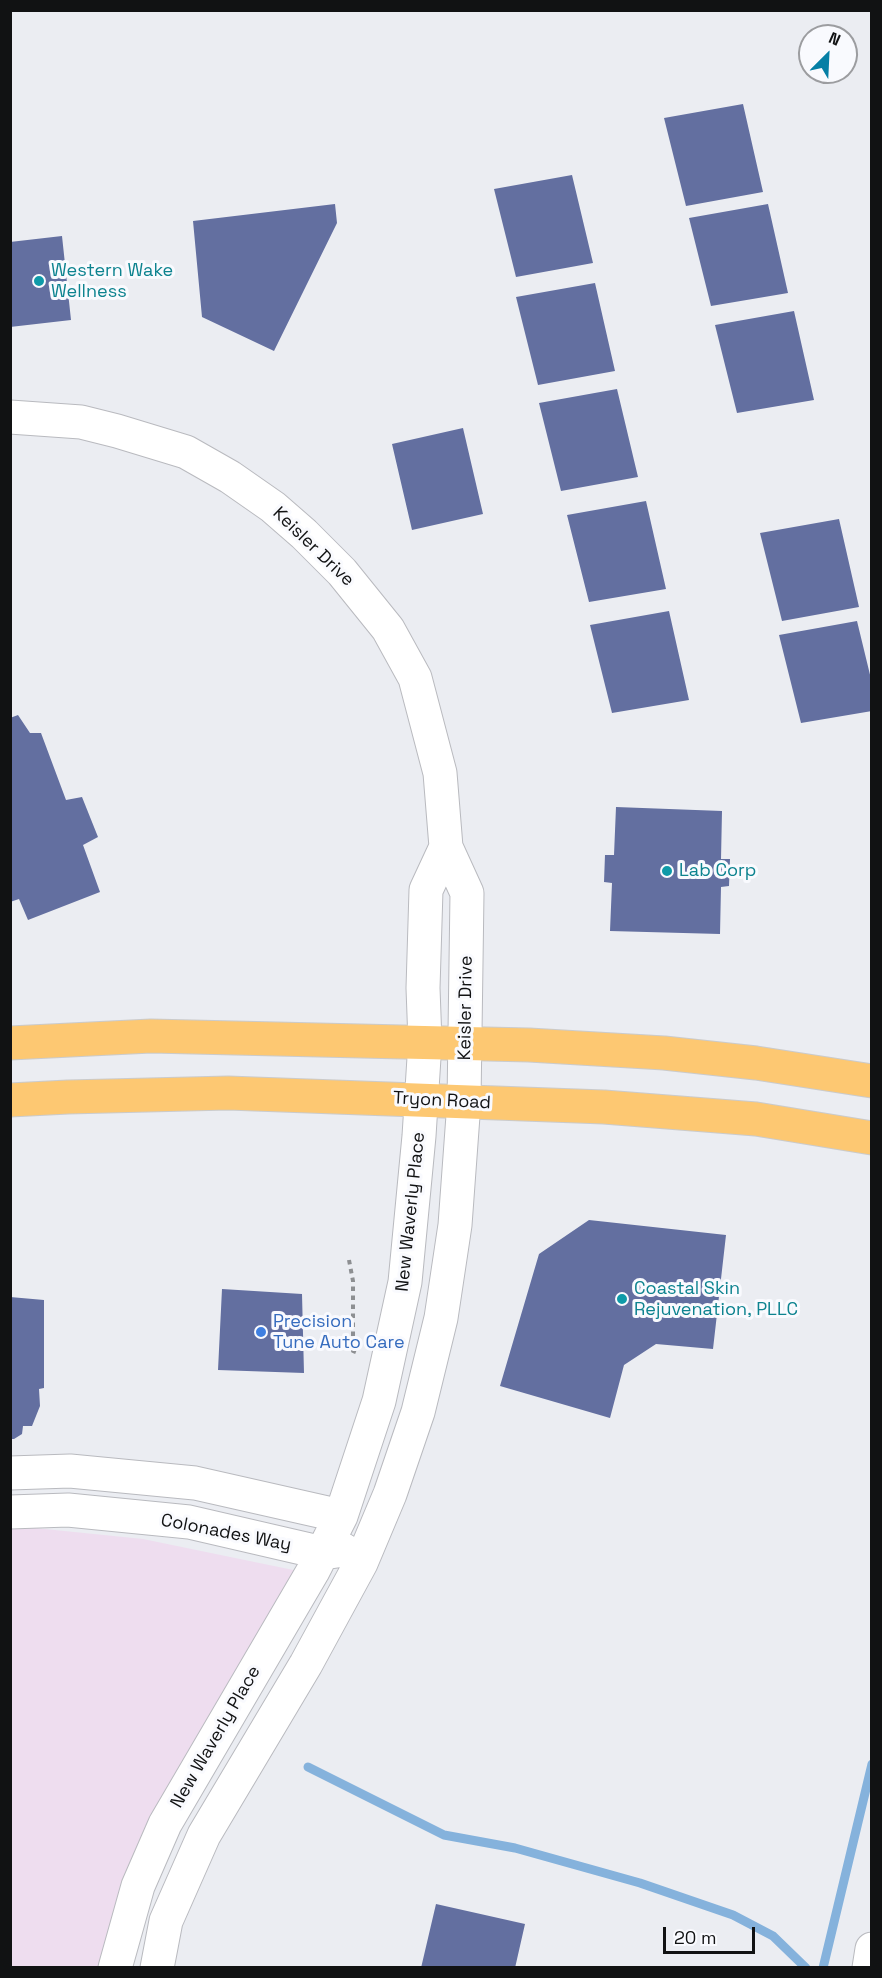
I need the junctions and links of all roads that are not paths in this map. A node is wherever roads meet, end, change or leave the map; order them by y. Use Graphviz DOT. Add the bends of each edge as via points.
graph roads {
  1 [pos="10,417"];
  2 [pos="447,847"];
  3 [pos="424,1042"];
  4 [pos="10,1043"];
  5 [pos="466,1044"];
  6 [pos="872,1081"];
  7 [pos="10,1100"];
  8 [pos="422,1100"];
  9 [pos="464,1102"];
  10 [pos="872,1138"];
  11 [pos="10,1473"];
  12 [pos="10,1512"];
  13 [pos="341,1516"];
  14 [pos="369,1546"];
  15 [pos="323,1553"];
  16 [pos="872,1949"];
  17 [pos="115,1968"];
  18 [pos="157,1968"];
  19 [pos="868,1968"];
  1 -- 2 [label="street, Keisler Drive" via="81,422 186,452 273,507 342,572 388,629 415,678 440,773"];
  2 -- 3 [label="street" via="426,890"];
  2 -- 5 [label="street, Keisler Drive" via="467,893"];
  3 -- 4 [label="main road" via="151,1036"];
  3 -- 5 [label="main road"];
  3 -- 8 [label="street, New Waverly Place"];
  5 -- 6 [label="main road" via="664,1053"];
  5 -- 9 [label="street, Keisler Drive"];
  7 -- 8 [label="main road, Tryon Road" via="228,1093"];
  8 -- 9 [label="main road, Tryon Road"];
  8 -- 13 [label="street, New Waverly Place" via="405,1282 379,1401"];
  9 -- 10 [label="main road, Tryon Road" via="604,1107 756,1119"];
  9 -- 14 [label="street" via="455,1225 441,1318 418,1412"];
  11 -- 13 [label="street" via="70,1471 195,1483"];
  12 -- 15 [label="street, Colonades Way" via="68,1510 189,1522"];
  13 -- 14 [label="street"];
  13 -- 15 [label="street, New Waverly Place"];
  14 -- 15 [label="street, Colonades Way"];
  14 -- 18 [label="street" via="306,1664 204,1835 166,1921"];
  15 -- 17 [label="street, New Waverly Place" via="165,1824 138,1886"];
  16 -- 19 [label="street"];
}
